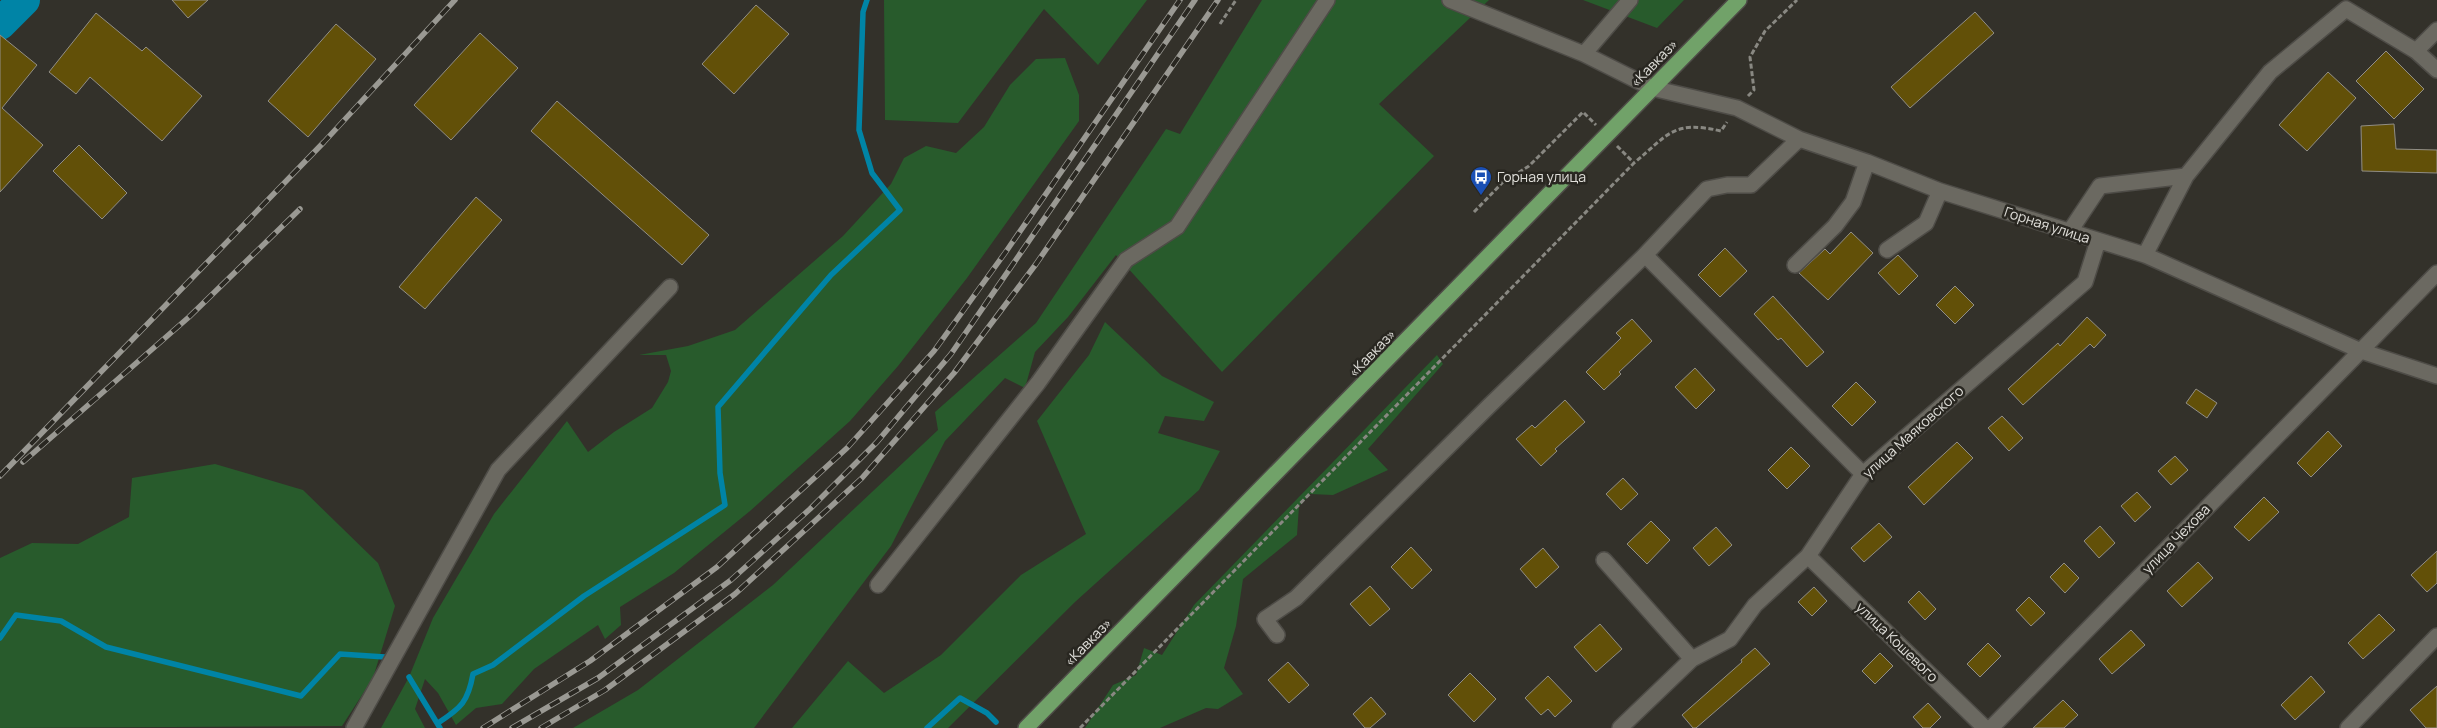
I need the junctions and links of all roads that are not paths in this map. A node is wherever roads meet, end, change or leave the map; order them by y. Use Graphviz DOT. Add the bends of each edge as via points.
graph roads {
  1 [pos="1327,0"];
  2 [pos="1450,0"];
  3 [pos="1630,0"];
  4 [pos="1739,0"];
  5 [pos="2437,30"];
  6 [pos="2416,51"];
  7 [pos="1584,54"];
  8 [pos="2437,70"];
  9 [pos="1652,88"];
  10 [pos="1799,139"];
  11 [pos="1867,162"];
  12 [pos="2186,176"];
  13 [pos="1940,192"];
  14 [pos="2070,231"];
  15 [pos="2098,242"];
  16 [pos="1887,250"];
  17 [pos="1645,255"];
  18 [pos="2145,255"];
  19 [pos="1795,265"];
  20 [pos="2437,273"];
  21 [pos="670,287"];
  22 [pos="2361,350"];
  23 [pos="2437,376"];
  24 [pos="1863,474"];
  25 [pos="1808,556"];
  26 [pos="1604,560"];
  27 [pos="878,585"];
  28 [pos="1277,635"];
  29 [pos="2437,636"];
  30 [pos="1692,659"];
  31 [pos="354,728"];
  32 [pos="1026,728"];
  33 [pos="1620,728"];
  34 [pos="1985,728"];
  35 [pos="1991,728"];
  36 [pos="2348,728"];
  1 -- 27 [label="street" via="1177,228 1126,260 1038,383"];
  2 -- 7 [label="street, Горная улица"];
  3 -- 7 [label="street"];
  4 -- 9 [label="highway, «Кавказ»"];
  5 -- 6 [label="street"];
  6 -- 8 [label="street"];
  6 -- 12 [label="street" via="2346,9 2270,72"];
  7 -- 9 [label="street, Горная улица"];
  9 -- 10 [label="street, Горная улица" via="1737,108"];
  9 -- 32 [label="highway, «Кавказ»"];
  10 -- 11 [label="street, Горная улица"];
  10 -- 17 [label="street" via="1751,185 1707,189"];
  11 -- 13 [label="street, Горная улица"];
  11 -- 19 [label="street" via="1853,202 1835,226"];
  12 -- 14 [label="street" via="2100,186"];
  12 -- 18 [label="street"];
  13 -- 14 [label="street, Горная улица"];
  13 -- 16 [label="street" via="1926,223"];
  14 -- 15 [label="street, Горная улица"];
  15 -- 18 [label="street, Горная улица"];
  15 -- 24 [label="street, улица Маяковского" via="2085,282"];
  17 -- 24 [label="street"];
  17 -- 28 [label="street" via="1296,598 1265,619"];
  18 -- 22 [label="street, Горная улица"];
  20 -- 22 [label="street, улица Чехова"];
  21 -- 31 [label="street" via="498,470"];
  22 -- 23 [label="street, Горная улица"];
  22 -- 35 [label="street, улица Чехова"];
  24 -- 25 [label="street, улица Маяковского"];
  25 -- 30 [label="street, улица Маяковского" via="1755,605 1730,638"];
  25 -- 34 [label="street, улица Кошевого"];
  26 -- 30 [label="street"];
  29 -- 36 [label="street"];
  30 -- 33 [label="street, улица Маяковского"];
}
